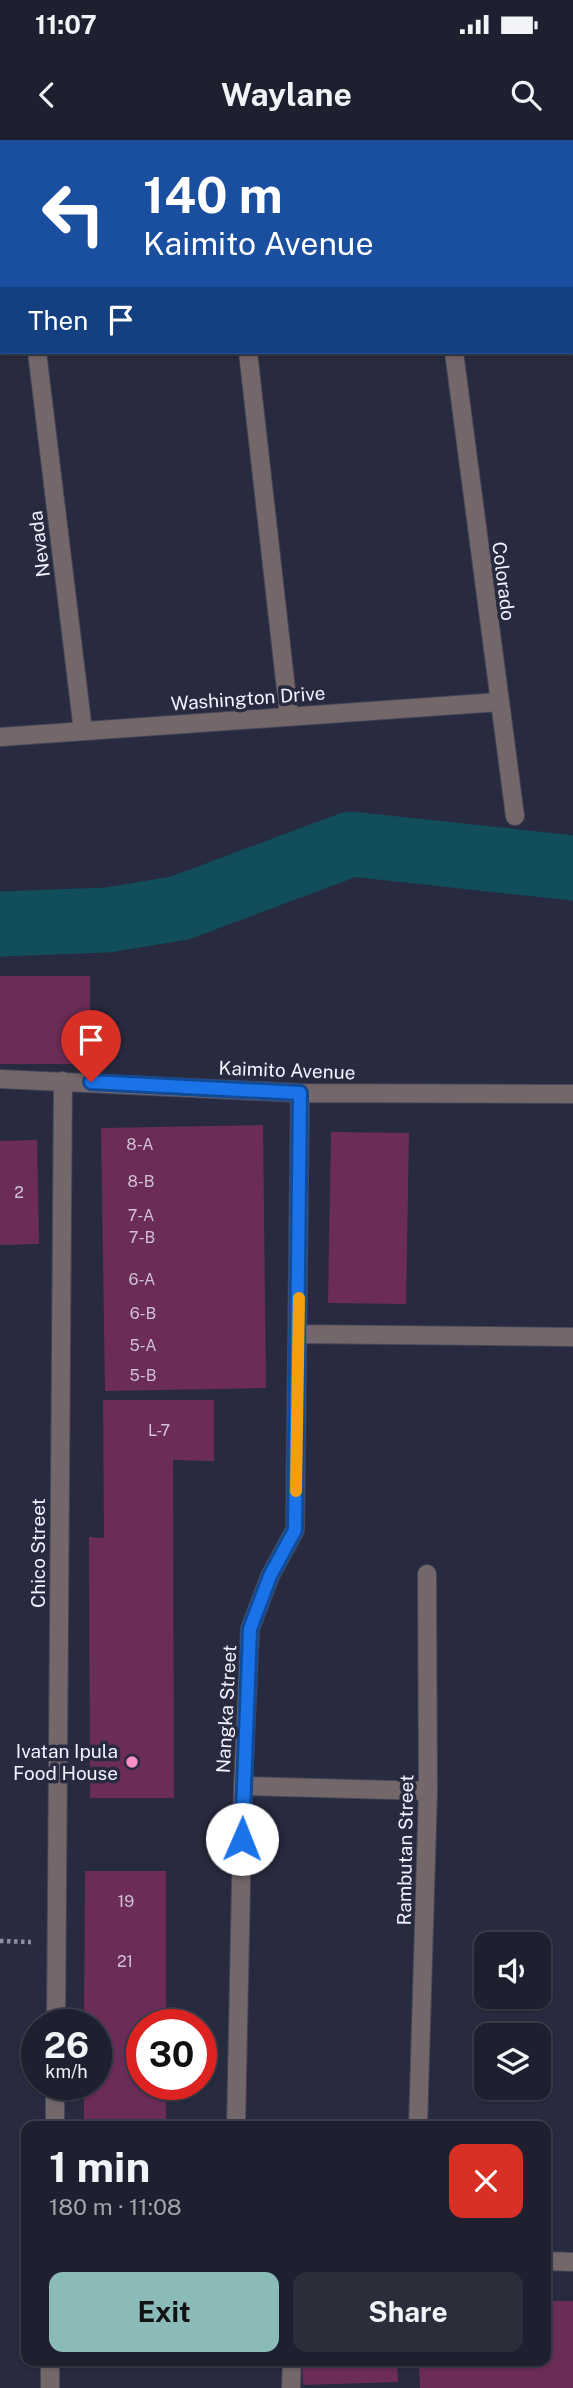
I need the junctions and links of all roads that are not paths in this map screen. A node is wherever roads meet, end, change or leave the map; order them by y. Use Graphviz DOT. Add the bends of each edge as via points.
graph roads {
  1 [pos="37,354"];
  2 [pos="248,354"];
  3 [pos="454,354"];
  4 [pos="499,702"];
  5 [pos="289,716"];
  6 [pos="83,731"];
  7 [pos="0,737"];
  8 [pos="516,816"];
  9 [pos="0,1079"];
  10 [pos="63,1081"];
  11 [pos="300,1093"];
  12 [pos="573,1094"];
  13 [pos="299,1334"];
  14 [pos="573,1337"];
  15 [pos="427,1574"];
  16 [pos="243,1786"];
  17 [pos="428,1791"];
  18 [pos="56,2009"];
  19 [pos="55,2100"];
  20 [pos="55,2121"];
  21 [pos="236,2121"];
  22 [pos="418,2121"];
  23 [pos="551,2261"];
  24 [pos="573,2262"];
  25 [pos="50,2366"];
  26 [pos="292,2366"];
  27 [pos="50,2388"];
  28 [pos="291,2388"];
  1 -- 6 [label="street, Nevada"];
  2 -- 5 [label="street"];
  3 -- 4 [label="street, Colorado"];
  4 -- 5 [label="street, Washington Drive"];
  4 -- 8 [label="street, Colorado"];
  5 -- 6 [label="street, Washington Drive"];
  6 -- 7 [label="street, Washington Drive"];
  9 -- 10 [label="street, Kaimito Avenue"];
  10 -- 11 [label="street, Kaimito Avenue"];
  10 -- 18 [label="street, Chico Street"];
  11 -- 12 [label="street, Kaimito Avenue"];
  11 -- 13 [label="street, Nangka Street"];
  13 -- 14 [label="street"];
  13 -- 16 [label="street, Nangka Street" via="295,1530 270,1576 250,1629"];
  15 -- 17 [label="street, Rambutan Street"];
  16 -- 17 [label="street"];
  16 -- 21 [label="street, Nangka Street"];
  17 -- 22 [label="street, Rambutan Street"];
  19 -- 20 [label="street"];
  23 -- 24 [label="street"];
  25 -- 27 [label="street"];
  26 -- 28 [label="street"];
}
